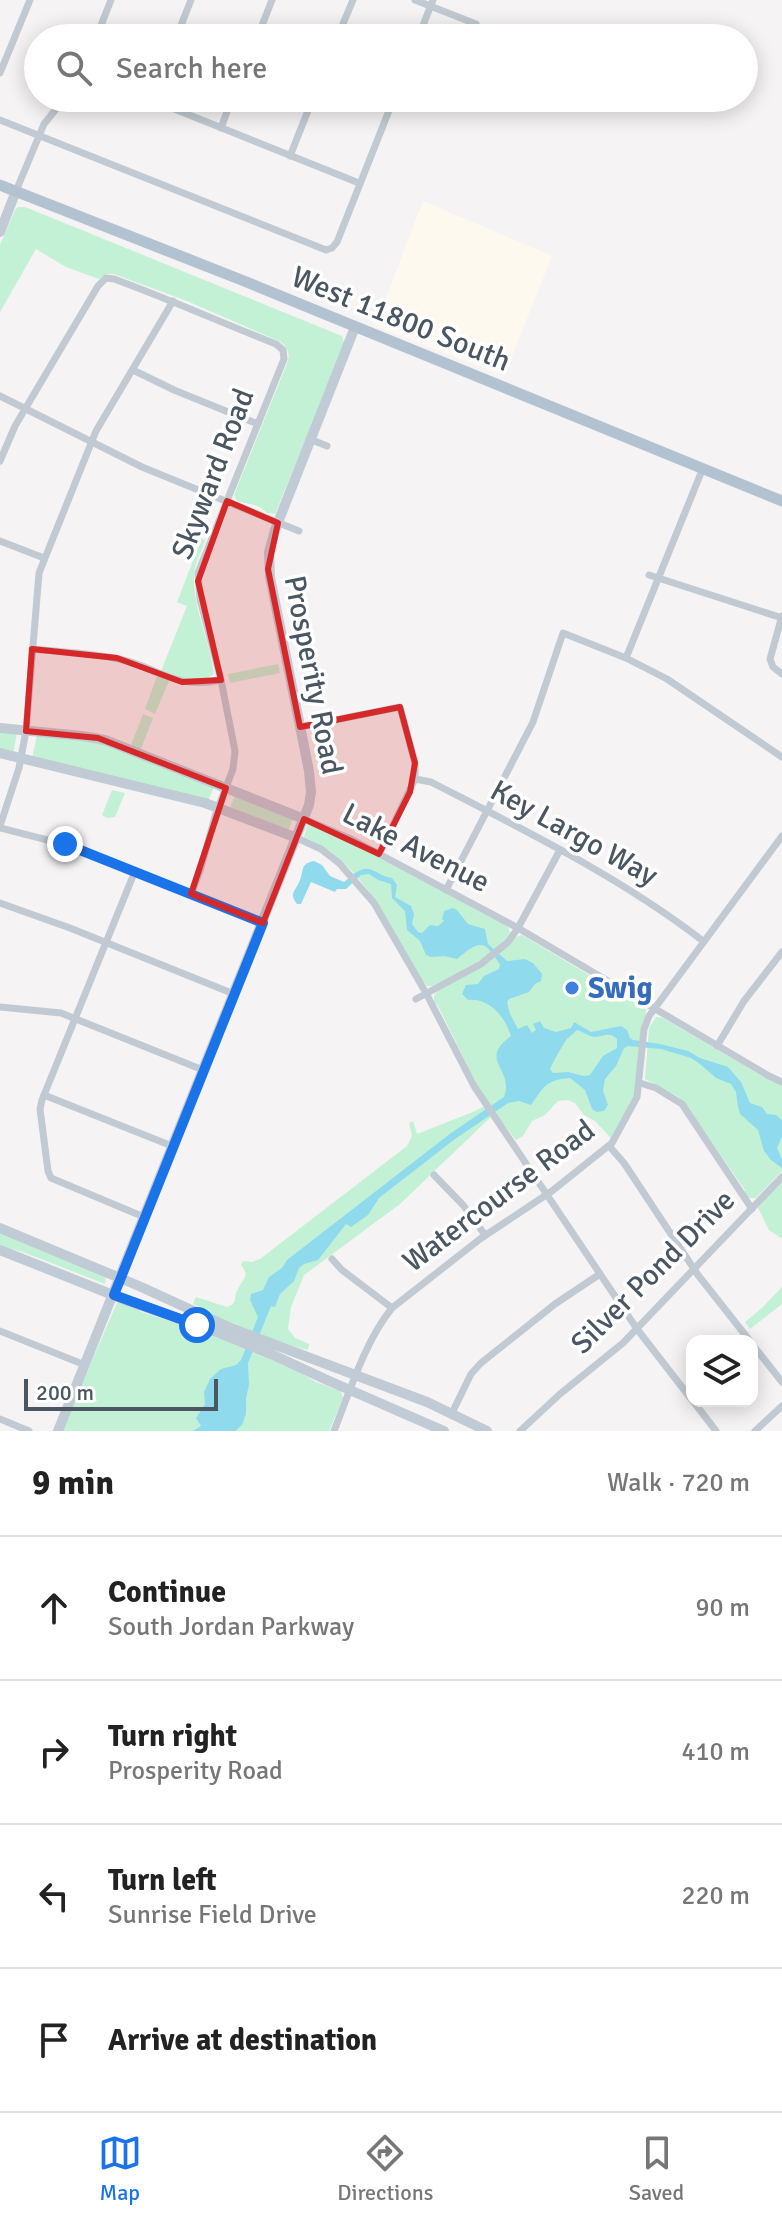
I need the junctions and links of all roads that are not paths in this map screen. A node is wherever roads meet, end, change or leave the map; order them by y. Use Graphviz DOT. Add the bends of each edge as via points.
graph roads {
  1 [pos="30,0"];
  2 [pos="111,0"];
  3 [pos="191,0"];
  4 [pos="272,0"];
  5 [pos="353,0"];
  6 [pos="415,0"];
  7 [pos="432,3"];
  8 [pos="102,24"];
  9 [pos="182,24"];
  10 [pos="263,24"];
  11 [pos="343,24"];
  12 [pos="424,24"];
  13 [pos="476,24"];
  14 [pos="0,73"];
  15 [pos="53,112"];
  16 [pos="182,112"];
  17 [pos="227,112"];
  18 [pos="307,112"];
  19 [pos="388,112"];
  20 [pos="0,120"];
  21 [pos="221,128"];
  22 [pos="38,136"];
  23 [pos="290,156"];
  24 [pos="359,183"];
  25 [pos="0,185"];
  26 [pos="16,191"];
  27 [pos="0,232"];
  28 [pos="173,301"];
  29 [pos="355,327"];
  30 [pos="133,370"];
  31 [pos="0,396"];
  32 [pos="25,408"];
  33 [pos="258,424"];
  34 [pos="312,440"];
  35 [pos="92,441"];
  36 [pos="327,446"];
  37 [pos="0,461"];
  38 [pos="703,468"];
  39 [pos="227,501"];
  40 [pos="782,501"];
  41 [pos="278,523"];
  42 [pos="299,531"];
  43 [pos="0,541"];
  44 [pos="44,558"];
  45 [pos="649,575"];
  46 [pos="658,579"];
  47 [pos="782,617"];
  48 [pos="32,649"];
  49 [pos="626,658"];
  50 [pos="782,674"];
  51 [pos="221,680"];
  52 [pos="300,727"];
  53 [pos="0,728"];
  54 [pos="26,731"];
  55 [pos="0,753"];
  56 [pos="782,757"];
  57 [pos="21,758"];
  58 [pos="415,779"];
  59 [pos="226,789"];
  60 [pos="218,807"];
  61 [pos="486,811"];
  62 [pos="304,819"];
  63 [pos="0,827"];
  64 [pos="782,836"];
  65 [pos="297,838"];
  66 [pos="560,850"];
  67 [pos="379,854"];
  68 [pos="135,871"];
  69 [pos="446,890"];
  70 [pos="191,894"];
  71 [pos="0,903"];
  72 [pos="263,923"];
  73 [pos="518,928"];
  74 [pos="703,941"];
  75 [pos="106,943"];
  76 [pos="782,952"];
  77 [pos="426,993"];
  78 [pos="234,994"];
  79 [pos="416,999"];
  80 [pos="0,1007"];
  81 [pos="653,1008"];
  82 [pos="75,1018"];
  83 [pos="717,1046"];
  84 [pos="203,1070"];
  85 [pos="782,1082"];
  86 [pos="640,1083"];
  87 [pos="44,1095"];
  88 [pos="172,1146"];
  89 [pos="609,1146"];
  90 [pos="434,1175"];
  91 [pos="782,1177"];
  92 [pos="547,1195"];
  93 [pos="752,1209"];
  94 [pos="144,1217"];
  95 [pos="0,1228"];
  96 [pos="485,1235"];
  97 [pos="0,1250"];
  98 [pos="332,1259"];
  99 [pos="694,1269"];
  100 [pos="600,1274"];
  101 [pos="119,1277"];
  102 [pos="114,1295"];
  103 [pos="392,1308"];
  104 [pos="637,1329"];
  105 [pos="0,1331"];
  106 [pos="231,1333"];
  107 [pos="746,1335"];
  108 [pos="273,1350"];
  109 [pos="758,1351"];
  110 [pos="85,1365"];
  111 [pos="357,1374"];
  112 [pos="782,1382"];
  113 [pos="350,1390"];
  114 [pos="686,1392"];
  115 [pos="782,1406"];
  116 [pos="697,1407"];
  117 [pos="452,1413"];
  118 [pos="0,1419"];
  119 [pos="29,1431"];
  120 [pos="58,1431"];
  121 [pos="334,1431"];
  122 [pos="444,1431"];
  123 [pos="487,1431"];
  124 [pos="520,1431"];
  125 [pos="716,1431"];
  126 [pos="755,1431"];
  1 -- 14 [label="street"];
  2 -- 8 [label="street"];
  3 -- 9 [label="street"];
  4 -- 10 [label="street"];
  5 -- 11 [label="street"];
  6 -- 7 [label="street"];
  7 -- 12 [label="street"];
  7 -- 13 [label="street"];
  15 -- 22 [label="street"];
  16 -- 21 [label="street"];
  17 -- 21 [label="street"];
  18 -- 23 [label="street"];
  19 -- 24 [label="street"];
  20 -- 22 [label="street"];
  21 -- 23 [label="street"];
  22 -- 24 [label="street" via="323,250 335,245"];
  22 -- 26 [label="street"];
  23 -- 24 [label="street"];
  25 -- 26 [label="main road, West 11800 South"];
  26 -- 27 [label="street"];
  26 -- 29 [label="main road, West 11800 South"];
  28 -- 30 [label="street"];
  28 -- 32 [label="street" via="104,280"];
  28 -- 33 [label="street, Skyward Road" via="283,350"];
  29 -- 34 [label="street, Prosperity Road"];
  29 -- 38 [label="main road, West 11800 South"];
  30 -- 33 [label="street"];
  30 -- 35 [label="street"];
  31 -- 32 [label="street"];
  32 -- 35 [label="street"];
  32 -- 37 [label="street"];
  33 -- 39 [label="street, Skyward Road"];
  34 -- 36 [label="street"];
  34 -- 41 [label="street, Prosperity Road"];
  35 -- 39 [label="street"];
  35 -- 44 [label="street"];
  38 -- 40 [label="main road, West 11800 South"];
  38 -- 46 [label="street"];
  39 -- 41 [label="street"];
  39 -- 51 [label="street, Skyward Road" via="198,581"];
  41 -- 42 [label="street"];
  41 -- 52 [label="street, Prosperity Road" via="268,569"];
  43 -- 44 [label="street"];
  44 -- 48 [label="street"];
  45 -- 46 [label="street"];
  46 -- 47 [label="street"];
  46 -- 49 [label="street"];
  47 -- 50 [label="street" via="770,659"];
  48 -- 51 [label="street" via="117,658 182,682"];
  48 -- 54 [label="street"];
  49 -- 56 [label="street" via="682,688"];
  49 -- 61 [label="street" via="563,633 533,722"];
  51 -- 59 [label="street, Skyward Road" via="235,751"];
  52 -- 58 [label="street" via="400,707"];
  52 -- 62 [label="street, Prosperity Road" via="311,785"];
  53 -- 54 [label="street, Lake Avenue"];
  54 -- 57 [label="street"];
  54 -- 59 [label="street, Lake Avenue" via="105,740"];
  55 -- 57 [label="street, Lake Avenue"];
  57 -- 60 [label="street, Lake Avenue"];
  57 -- 63 [label="street"];
  58 -- 61 [label="street, Key Largo Way"];
  58 -- 67 [label="street"];
  59 -- 60 [label="street, Skyward Road"];
  59 -- 62 [label="street, Lake Avenue"];
  60 -- 65 [label="street, Lake Avenue"];
  60 -- 70 [label="street, Skyward Road"];
  61 -- 66 [label="street, Key Largo Way"];
  61 -- 69 [label="street"];
  62 -- 65 [label="street, Prosperity Road"];
  62 -- 67 [label="street, Lake Avenue"];
  63 -- 68 [label="street" via="75,847"];
  64 -- 74 [label="street, Watercourse Road"];
  65 -- 72 [label="street, Prosperity Road"];
  65 -- 77 [label="street, Lake Avenue" via="321,849 360,884"];
  66 -- 73 [label="street"];
  66 -- 74 [label="street, Key Largo Way"];
  67 -- 69 [label="street, Lake Avenue"];
  68 -- 70 [label="street"];
  68 -- 75 [label="street"];
  69 -- 73 [label="street, Lake Avenue"];
  70 -- 72 [label="street"];
  71 -- 75 [label="street"];
  72 -- 78 [label="street, Prosperity Road"];
  73 -- 77 [label="street" via="488,959"];
  73 -- 81 [label="street, Lake Avenue"];
  74 -- 81 [label="street, Watercourse Road"];
  75 -- 78 [label="street"];
  75 -- 82 [label="street"];
  76 -- 83 [label="street"];
  77 -- 79 [label="street"];
  77 -- 92 [label="street, Lake Avenue" via="478,1092"];
  78 -- 84 [label="street, Prosperity Road"];
  80 -- 82 [label="street"];
  81 -- 83 [label="street, Lake Avenue"];
  81 -- 86 [label="street, Watercourse Road" via="643,1037"];
  82 -- 84 [label="street"];
  82 -- 87 [label="street"];
  83 -- 85 [label="street, Lake Avenue"];
  84 -- 88 [label="street, Prosperity Road"];
  86 -- 89 [label="street, Watercourse Road" via="634,1106"];
  86 -- 93 [label="street" via="682,1104"];
  87 -- 88 [label="street"];
  87 -- 94 [label="street" via="40,1109 51,1178"];
  88 -- 94 [label="street, Prosperity Road"];
  89 -- 92 [label="street, Watercourse Road"];
  89 -- 99 [label="street"];
  90 -- 96 [label="street"];
  91 -- 93 [label="street, Silver Pond Drive"];
  92 -- 96 [label="street, Watercourse Road"];
  92 -- 100 [label="street, Lake Avenue"];
  93 -- 99 [label="street, Silver Pond Drive"];
  94 -- 101 [label="street, Prosperity Road"];
  95 -- 101 [label="street"];
  96 -- 103 [label="street, Watercourse Road"];
  97 -- 102 [label="street"];
  98 -- 103 [label="street"];
  99 -- 104 [label="street, Silver Pond Drive"];
  99 -- 107 [label="street"];
  100 -- 104 [label="street, Lake Avenue"];
  100 -- 117 [label="street" via="481,1363"];
  101 -- 102 [label="street, Prosperity Road"];
  101 -- 106 [label="street"];
  102 -- 106 [label="street"];
  102 -- 110 [label="street, Prosperity Road"];
  103 -- 111 [label="street, Watercourse Road"];
  104 -- 114 [label="street, Lake Avenue"];
  104 -- 124 [label="street, Silver Pond Drive"];
  105 -- 110 [label="street"];
  106 -- 108 [label="street"];
  108 -- 111 [label="street"];
  108 -- 113 [label="street"];
  109 -- 112 [label="street"];
  110 -- 120 [label="street, Prosperity Road"];
  111 -- 113 [label="street, Watercourse Road"];
  111 -- 117 [label="street"];
  113 -- 121 [label="street, Watercourse Road"];
  113 -- 122 [label="street"];
  115 -- 126 [label="street"];
  116 -- 125 [label="street, Lake Avenue"];
  117 -- 123 [label="street"];
  118 -- 119 [label="street"];
}
